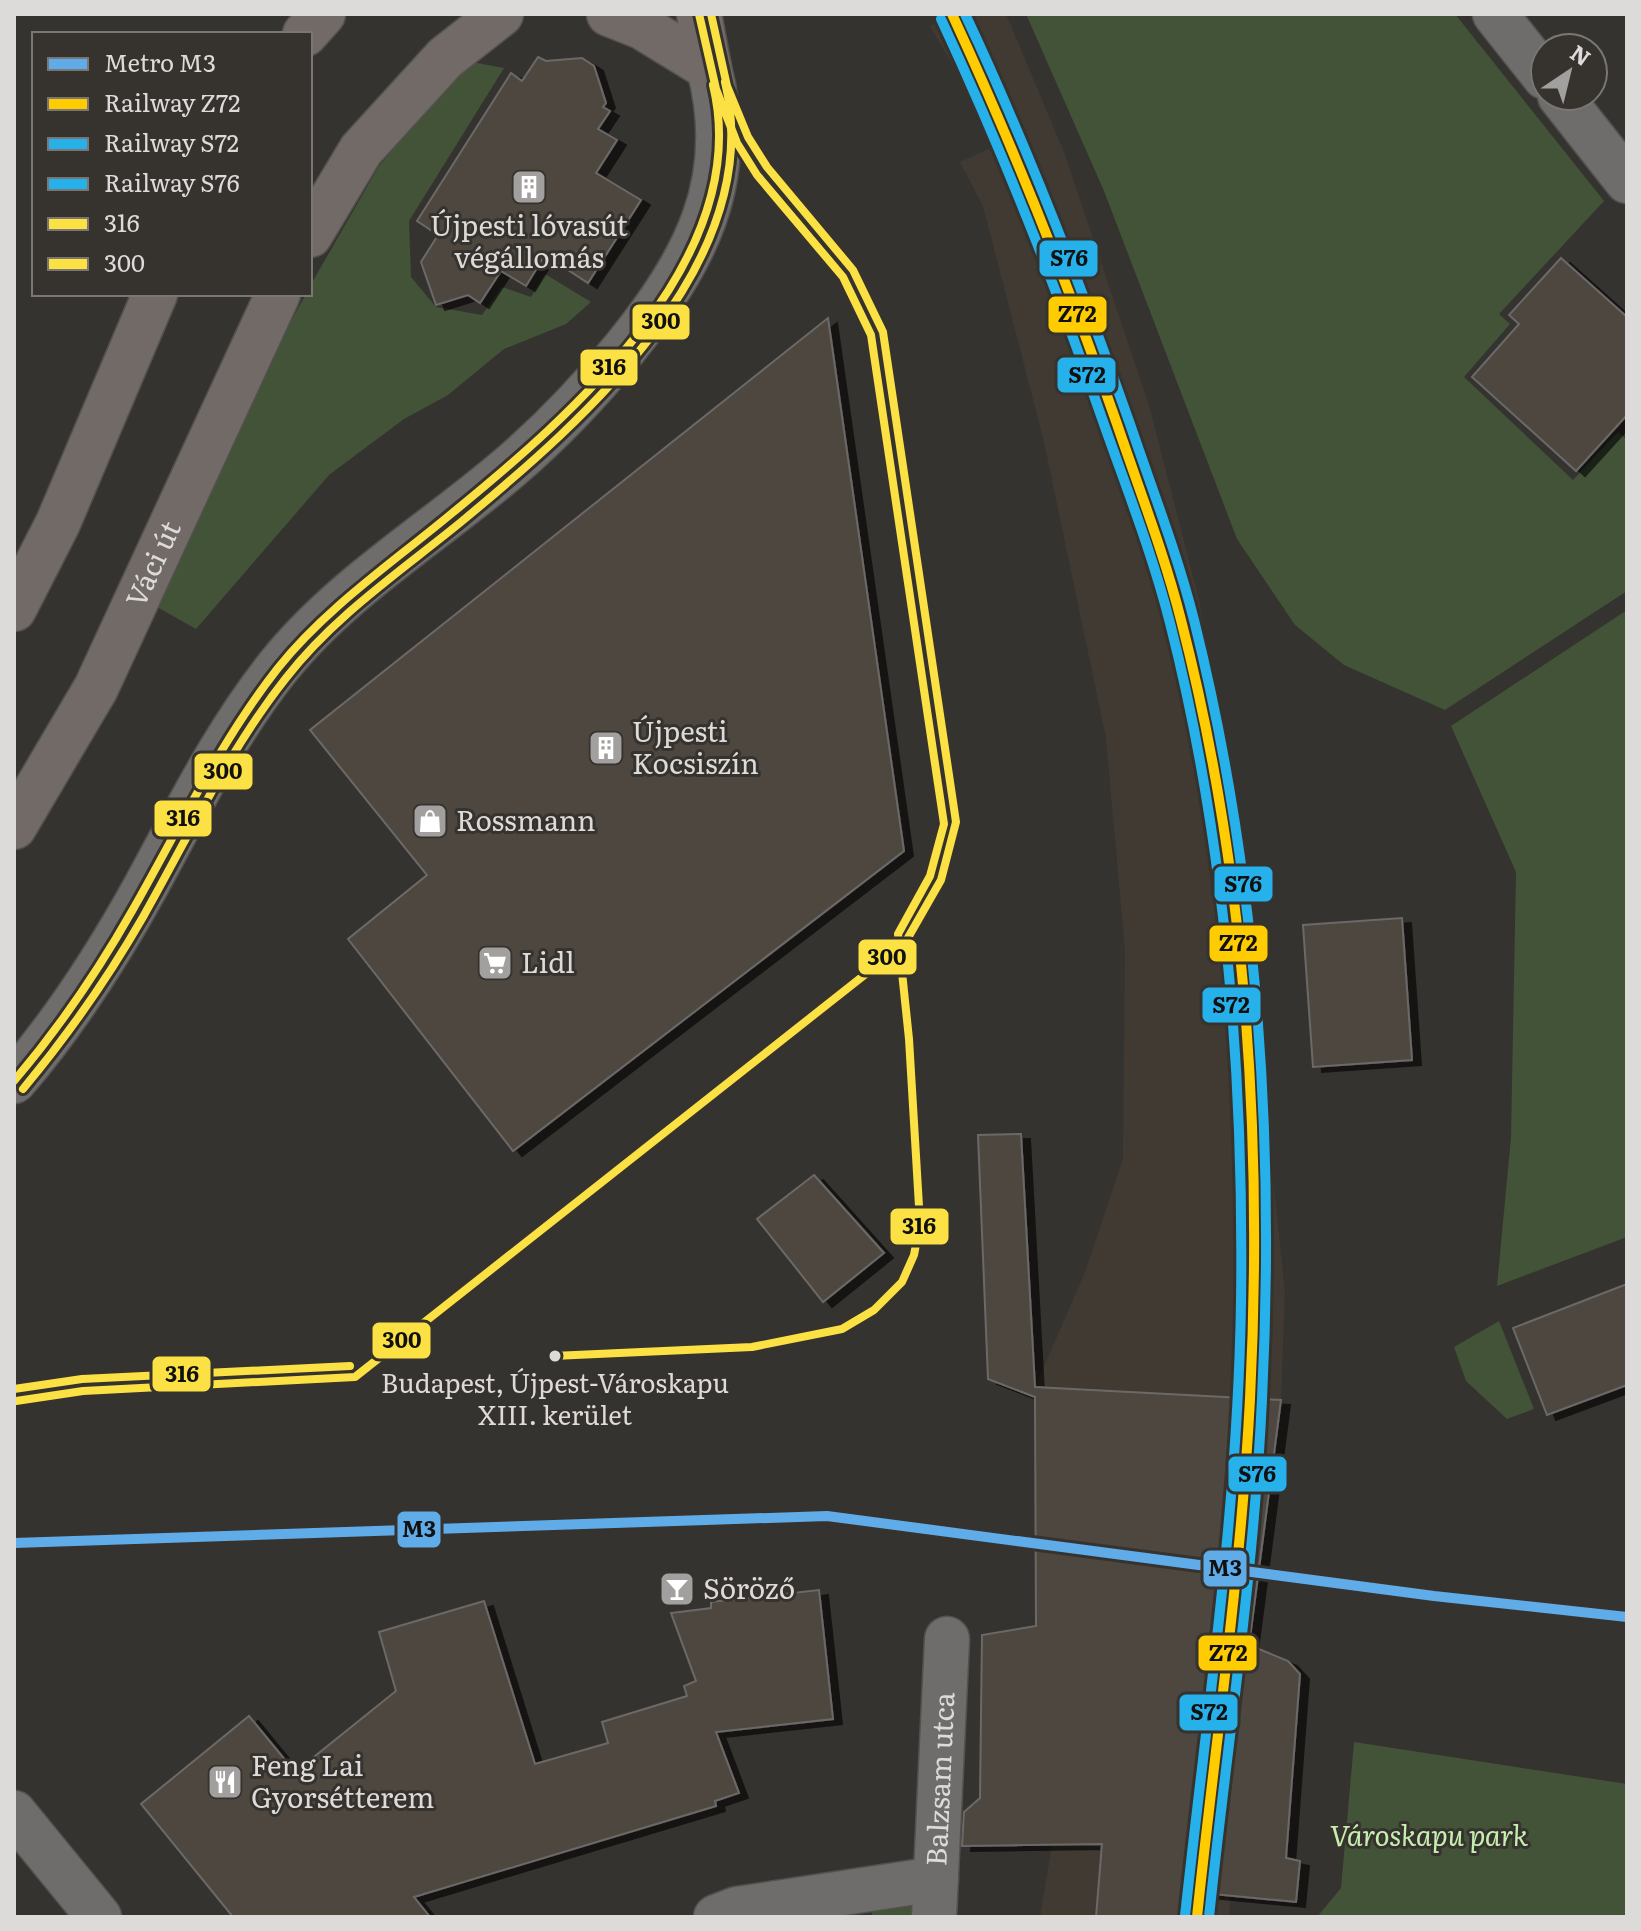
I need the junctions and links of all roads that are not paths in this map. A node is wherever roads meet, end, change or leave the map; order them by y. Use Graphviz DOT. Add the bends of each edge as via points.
graph roads {
  1 [pos="323,14"];
  2 [pos="501,14"];
  3 [pos="609,14"];
  4 [pos="699,14"];
  5 [pos="1495,14"];
  6 [pos="307,32"];
  7 [pos="1529,57"];
  8 [pos="712,82"];
  9 [pos="1573,112"];
  10 [pos="1627,181"];
  11 [pos="312,232"];
  12 [pos="154,296"];
  13 [pos="277,296"];
  14 [pos="14,609"];
  15 [pos="14,827"];
  16 [pos="14,1081"];
  17 [pos="947,1639"];
  18 [pos="14,1813"];
  19 [pos="935,1898"];
  20 [pos="99,1917"];
  21 [pos="716,1917"];
  1 -- 6 [label="main road"];
  2 -- 11 [label="main road" via="445,58 361,150"];
  3 -- 8 [label="main road" via="642,27"];
  4 -- 8 [label="main road"];
  5 -- 7 [label="street"];
  8 -- 16 [label="street" via="717,148 710,207 687,261 661,302 605,373 549,431 297,646 246,708 103,960"];
  9 -- 10 [label="street"];
  12 -- 14 [label="main road" via="58,523"];
  13 -- 15 [label="main road, Váci út" via="96,688"];
  17 -- 19 [label="street, Balzsam utca"];
  18 -- 20 [label="street"];
  19 -- 21 [label="street" via="737,1909"];
}
